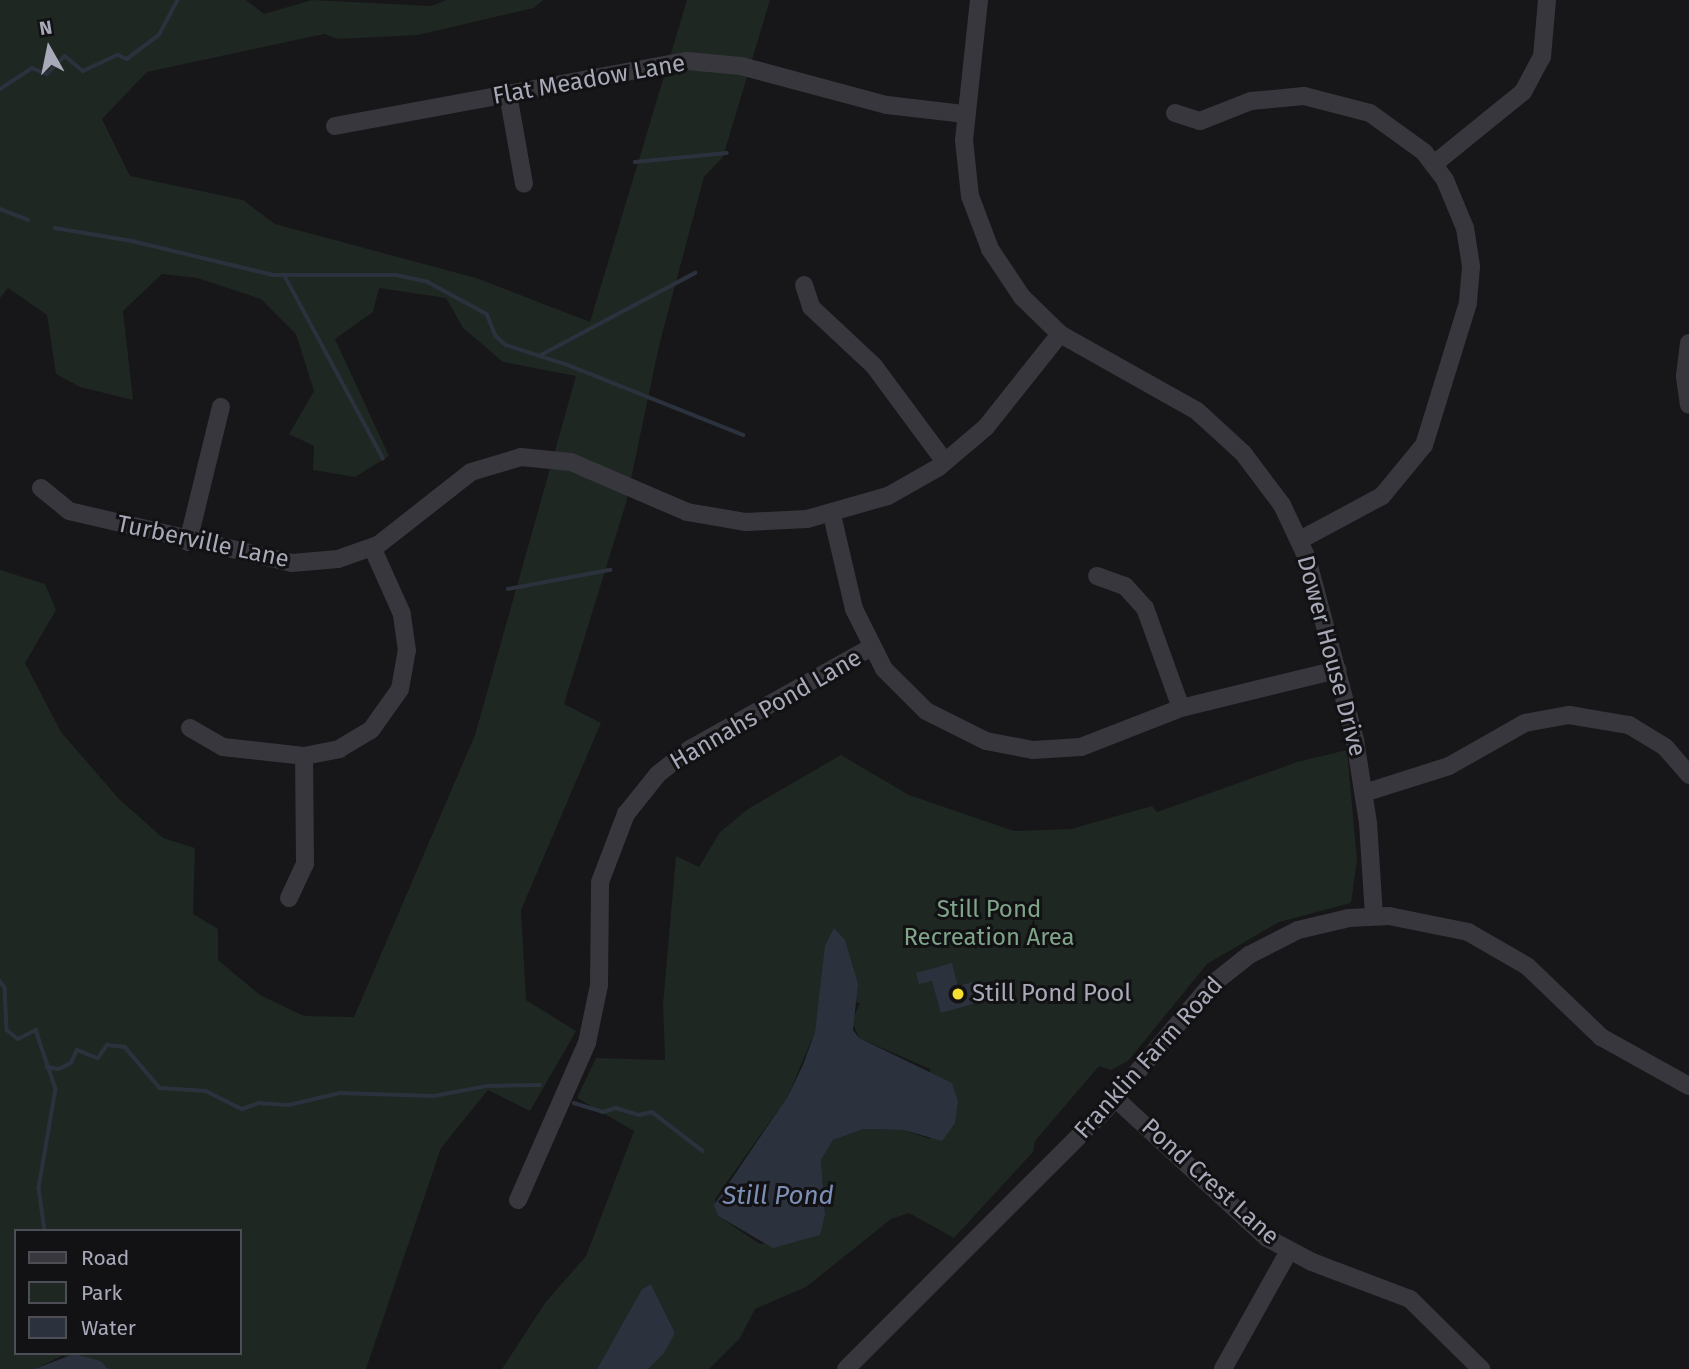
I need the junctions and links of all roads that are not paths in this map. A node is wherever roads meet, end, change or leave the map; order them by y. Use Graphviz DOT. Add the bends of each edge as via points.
graph roads {
  1 [pos="979,0"];
  2 [pos="1547,0"];
  3 [pos="508,94"];
  4 [pos="1175,113"];
  5 [pos="965,114"];
  6 [pos="335,126"];
  7 [pos="1434,164"];
  8 [pos="524,184"];
  9 [pos="804,285"];
  10 [pos="1060,334"];
  11 [pos="1689,343"];
  12 [pos="1689,405"];
  13 [pos="221,407"];
  14 [pos="945,462"];
  15 [pos="41,488"];
  16 [pos="832,515"];
  17 [pos="1300,540"];
  18 [pos="188,542"];
  19 [pos="372,547"];
  20 [pos="1097,576"];
  21 [pos="870,648"];
  22 [pos="1337,670"];
  23 [pos="1181,708"];
  24 [pos="190,728"];
  25 [pos="304,756"];
  26 [pos="1689,775"];
  27 [pos="1364,793"];
  28 [pos="289,898"];
  29 [pos="1374,916"];
  30 [pos="1689,1086"];
  31 [pos="1116,1099"];
  32 [pos="518,1200"];
  33 [pos="1289,1251"];
  34 [pos="846,1369"];
  35 [pos="1223,1369"];
  36 [pos="1481,1369"];
  1 -- 5 [label="street, Dower House Drive"];
  2 -- 7 [label="street" via="1542,57 1523,92"];
  3 -- 5 [label="street, Flat Meadow Lane" via="662,63 700,61 741,66 859,100"];
  3 -- 6 [label="street, Flat Meadow Lane"];
  3 -- 8 [label="street"];
  4 -- 7 [label="street" via="1199,121 1266,98 1326,99 1384,120"];
  5 -- 10 [label="street, Dower House Drive" via="966,168 979,223 1004,274"];
  7 -- 17 [label="street" via="1456,202 1471,267 1468,303 1433,424 1412,464 1382,496"];
  9 -- 14 [label="street" via="811,307 874,366"];
  10 -- 14 [label="street, Turberville Lane" via="986,427"];
  10 -- 17 [label="street, Dower House Drive" via="1173,395 1222,431 1263,477"];
  11 -- 12 [label="street"];
  13 -- 18 [label="street"];
  14 -- 16 [label="street, Turberville Lane" via="888,496"];
  15 -- 18 [label="street, Turberville Lane" via="69,512"];
  16 -- 19 [label="street, Turberville Lane" via="775,522 716,518 658,503 571,462 521,457 471,472 399,532"];
  16 -- 21 [label="street" via="854,610"];
  17 -- 22 [label="street, Dower House Drive"];
  18 -- 19 [label="street, Turberville Lane" via="292,563 338,559"];
  19 -- 25 [label="street" via="406,633 400,689 382,718 355,741"];
  20 -- 23 [label="street" via="1125,586 1145,608"];
  21 -- 23 [label="street" via="926,711 966,734 1010,747 1082,747"];
  21 -- 32 [label="street, Hannahs Pond Lane" via="690,749 657,775 626,814 600,881 598,985 587,1043"];
  22 -- 23 [label="street"];
  22 -- 27 [label="street, Dower House Drive"];
  24 -- 25 [label="street" via="223,747"];
  25 -- 28 [label="street" via="305,864"];
  26 -- 27 [label="street" via="1665,747 1638,730 1610,719 1569,715 1525,723 1449,766"];
  27 -- 29 [label="street, Dower House Drive"];
  29 -- 30 [label="street, Franklin Farm Road" via="1440,924 1490,942 1527,966 1601,1037"];
  29 -- 31 [label="street, Franklin Farm Road" via="1307,928 1248,955 1210,986"];
  31 -- 33 [label="street, Pond Crest Lane" via="1252,1226"];
  31 -- 34 [label="street, Franklin Farm Road"];
  33 -- 35 [label="street"];
  33 -- 36 [label="street, Pond Crest Lane" via="1410,1299"];
}
